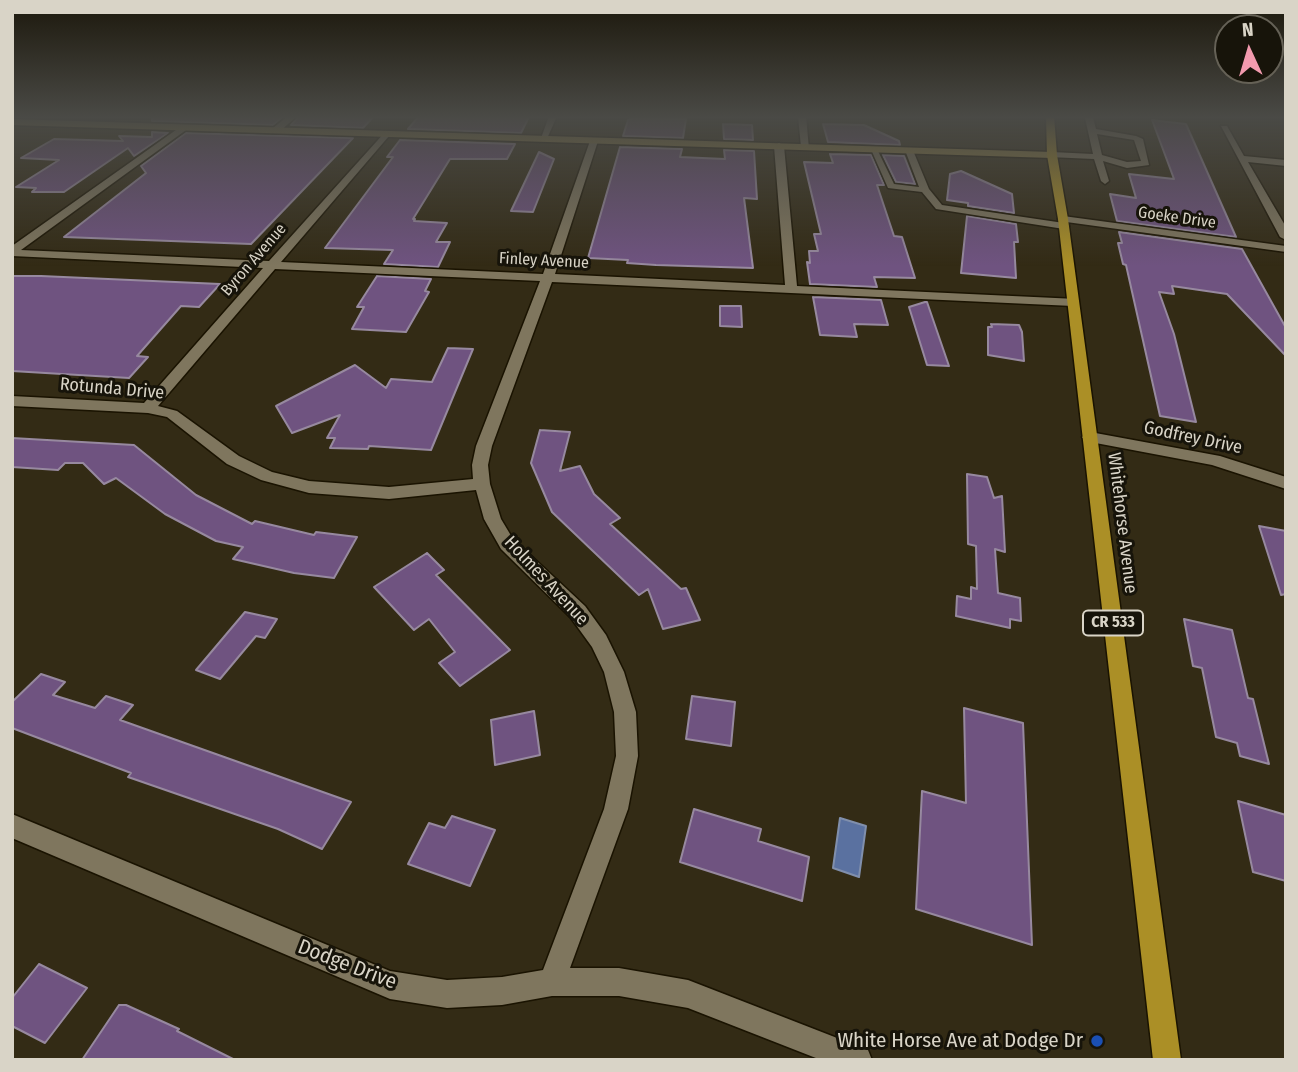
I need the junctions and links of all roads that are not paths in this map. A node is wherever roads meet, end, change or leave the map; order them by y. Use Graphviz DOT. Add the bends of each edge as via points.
graph roads {
  1 [pos="131,166"];
  2 [pos="358,166"];
  3 [pos="586,166"];
  4 [pos="781,166"];
  5 [pos="881,166"];
  6 [pos="915,166"];
  7 [pos="1054,166"];
  8 [pos="1101,166"];
  9 [pos="1246,166"];
  10 [pos="1105,181"];
  11 [pos="925,190"];
  12 [pos="1063,222"];
  13 [pos="1286,237"];
  14 [pos="1286,249"];
  15 [pos="12,252"];
  16 [pos="272,264"];
  17 [pos="548,277"];
  18 [pos="791,288"];
  19 [pos="1073,302"];
  20 [pos="12,401"];
  21 [pos="148,408"];
  22 [pos="1090,438"];
  23 [pos="1286,483"];
  24 [pos="482,484"];
  25 [pos="12,826"];
  26 [pos="552,982"];
  27 [pos="858,1060"];
  28 [pos="1167,1060"];
  1 -- 15 [label="street"];
  2 -- 16 [label="street, Byron Avenue"];
  3 -- 17 [label="street, Holmes Avenue"];
  4 -- 18 [label="street"];
  5 -- 11 [label="lane" via="891,186"];
  6 -- 11 [label="lane"];
  7 -- 12 [label="main road, Whitehorse Avenue / CR 533"];
  8 -- 10 [label="lane"];
  9 -- 13 [label="street"];
  11 -- 12 [label="lane" via="939,207"];
  12 -- 14 [label="street, Goeke Drive"];
  12 -- 19 [label="main road, Whitehorse Avenue / CR 533"];
  15 -- 16 [label="street, Finley Avenue"];
  16 -- 17 [label="street, Finley Avenue"];
  16 -- 21 [label="street, Byron Avenue"];
  17 -- 18 [label="street, Finley Avenue"];
  17 -- 24 [label="street, Holmes Avenue" via="484,446"];
  18 -- 19 [label="street, Finley Avenue"];
  19 -- 22 [label="main road, Whitehorse Avenue / CR 533"];
  20 -- 21 [label="street, Rotunda Drive"];
  21 -- 24 [label="street, Rotunda Drive" via="172,414 233,460 267,476 309,487 389,493"];
  22 -- 23 [label="street, Godfrey Drive" via="1214,460"];
  22 -- 28 [label="main road, Whitehorse Avenue / CR 533"];
  24 -- 26 [label="street, Holmes Avenue" via="507,544 578,612 599,641 625,712 627,756 616,809"];
  25 -- 26 [label="street, Dodge Drive" via="390,985 447,994"];
  26 -- 27 [label="street, Dodge Drive" via="620,982 688,994"];
}
